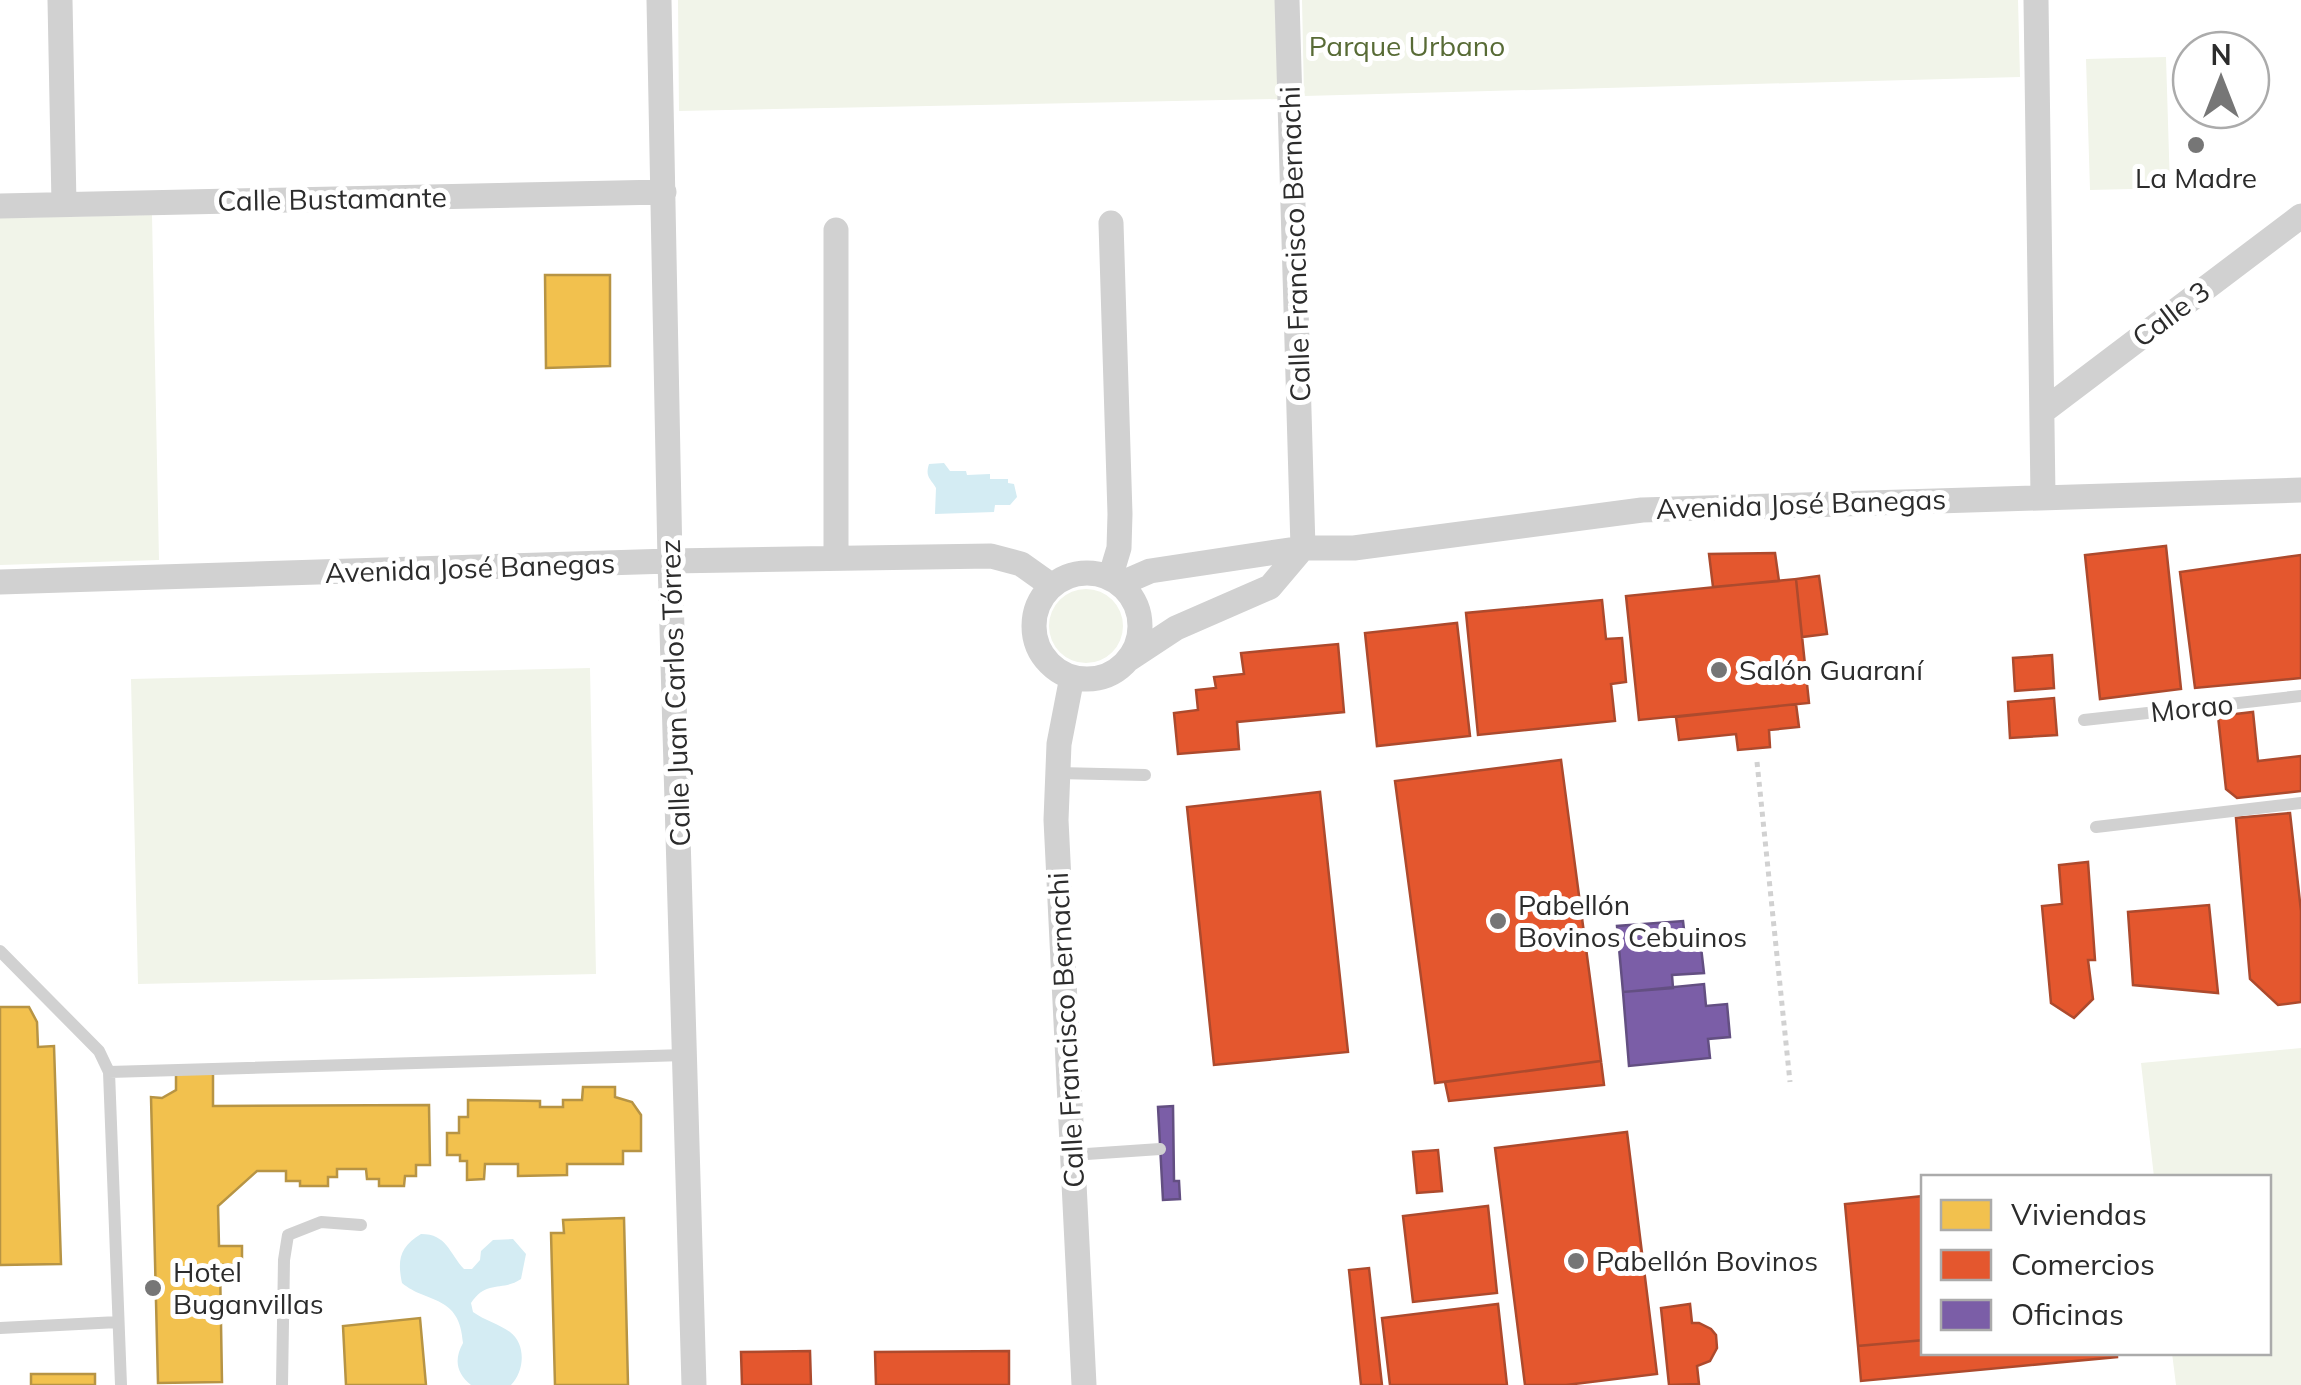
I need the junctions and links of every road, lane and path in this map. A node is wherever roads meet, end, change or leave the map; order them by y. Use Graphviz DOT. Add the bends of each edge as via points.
graph roads {
  1 [pos="60,0"];
  2 [pos="658,0"];
  3 [pos="1288,0"];
  4 [pos="2036,0"];
  5 [pos="664,192"];
  6 [pos="64,204"];
  7 [pos="0,206"];
  8 [pos="2301,216"];
  9 [pos="1111,223"];
  10 [pos="836,230"];
  11 [pos="2042,412"];
  12 [pos="2301,490"];
  13 [pos="2043,496"];
  14 [pos="1304,548"];
  15 [pos="836,558"];
  16 [pos="670,561"];
  17 [pos="1115,581"];
  18 [pos="0,582"];
  19 [pos="1052,586"];
  20 [pos="1126,662"];
  21 [pos="1072,676"];
  22 [pos="2301,696"];
  23 [pos="2084,720"];
  24 [pos="1757,762"];
  25 [pos="1058,773"];
  26 [pos="1145,775"];
  27 [pos="2301,803"];
  28 [pos="2096,827"];
  29 [pos="0,950"];
  30 [pos="686,1055"];
  31 [pos="109,1072"];
  32 [pos="1790,1082"];
  33 [pos="1160,1149"];
  34 [pos="1072,1155"];
  35 [pos="360,1225"];
  36 [pos="118,1322"];
  37 [pos="0,1328"];
  38 [pos="1079,1384"];
  39 [pos="121,1385"];
  40 [pos="282,1385"];
  41 [pos="694,1385"];
  1 -- 6 [label="street"];
  2 -- 5 [label="street, Calle Juan Carlos Tórrez"];
  3 -- 14 [label="street, Calle Francisco Bernachi"];
  4 -- 11 [label="street"];
  5 -- 6 [label="street, Calle Bustamante"];
  5 -- 16 [label="street, Calle Juan Carlos Tórrez"];
  6 -- 7 [label="street, Calle Bustamante"];
  8 -- 11 [label="street, Calle 3"];
  9 -- 17 [label="street" via="1120,514"];
  10 -- 15 [label="street"];
  11 -- 13 [label="street"];
  12 -- 13 [label="street, Avenida José Banegas"];
  13 -- 14 [label="street, Avenida José Banegas" via="1642,510 1354,548"];
  14 -- 17 [label="street, Avenida José Banegas"];
  14 -- 20 [label="street" via="1270,587 1176,628"];
  15 -- 16 [label="street, Avenida José Banegas"];
  15 -- 19 [label="street, Avenida José Banegas" via="990,556 1021,564"];
  16 -- 18 [label="street, Avenida José Banegas"];
  16 -- 30 [label="street, Calle Juan Carlos Tórrez"];
  17 -- 19 [label="street" via="1086,572"];
  17 -- 20 [label="street" via="1136,604 1140,628"];
  19 -- 21 [label="street" via="1037,606 1036,643 1051,664"];
  20 -- 21 [label="street" via="1096,678"];
  21 -- 25 [label="street, Calle Francisco Bernachi"];
  22 -- 23 [label="lane, Morao"];
  24 -- 32 [label="path"];
  25 -- 26 [label="lane"];
  25 -- 34 [label="street, Calle Francisco Bernachi"];
  27 -- 28 [label="lane"];
  29 -- 31 [label="lane" via="98,1051"];
  30 -- 31 [label="lane"];
  30 -- 41 [label="street, Calle Juan Carlos Tórrez"];
  31 -- 36 [label="lane"];
  33 -- 34 [label="lane"];
  34 -- 38 [label="street, Calle Francisco Bernachi"];
  35 -- 40 [label="lane" via="321,1222 288,1235"];
  36 -- 37 [label="lane"];
  36 -- 39 [label="lane"];
}
